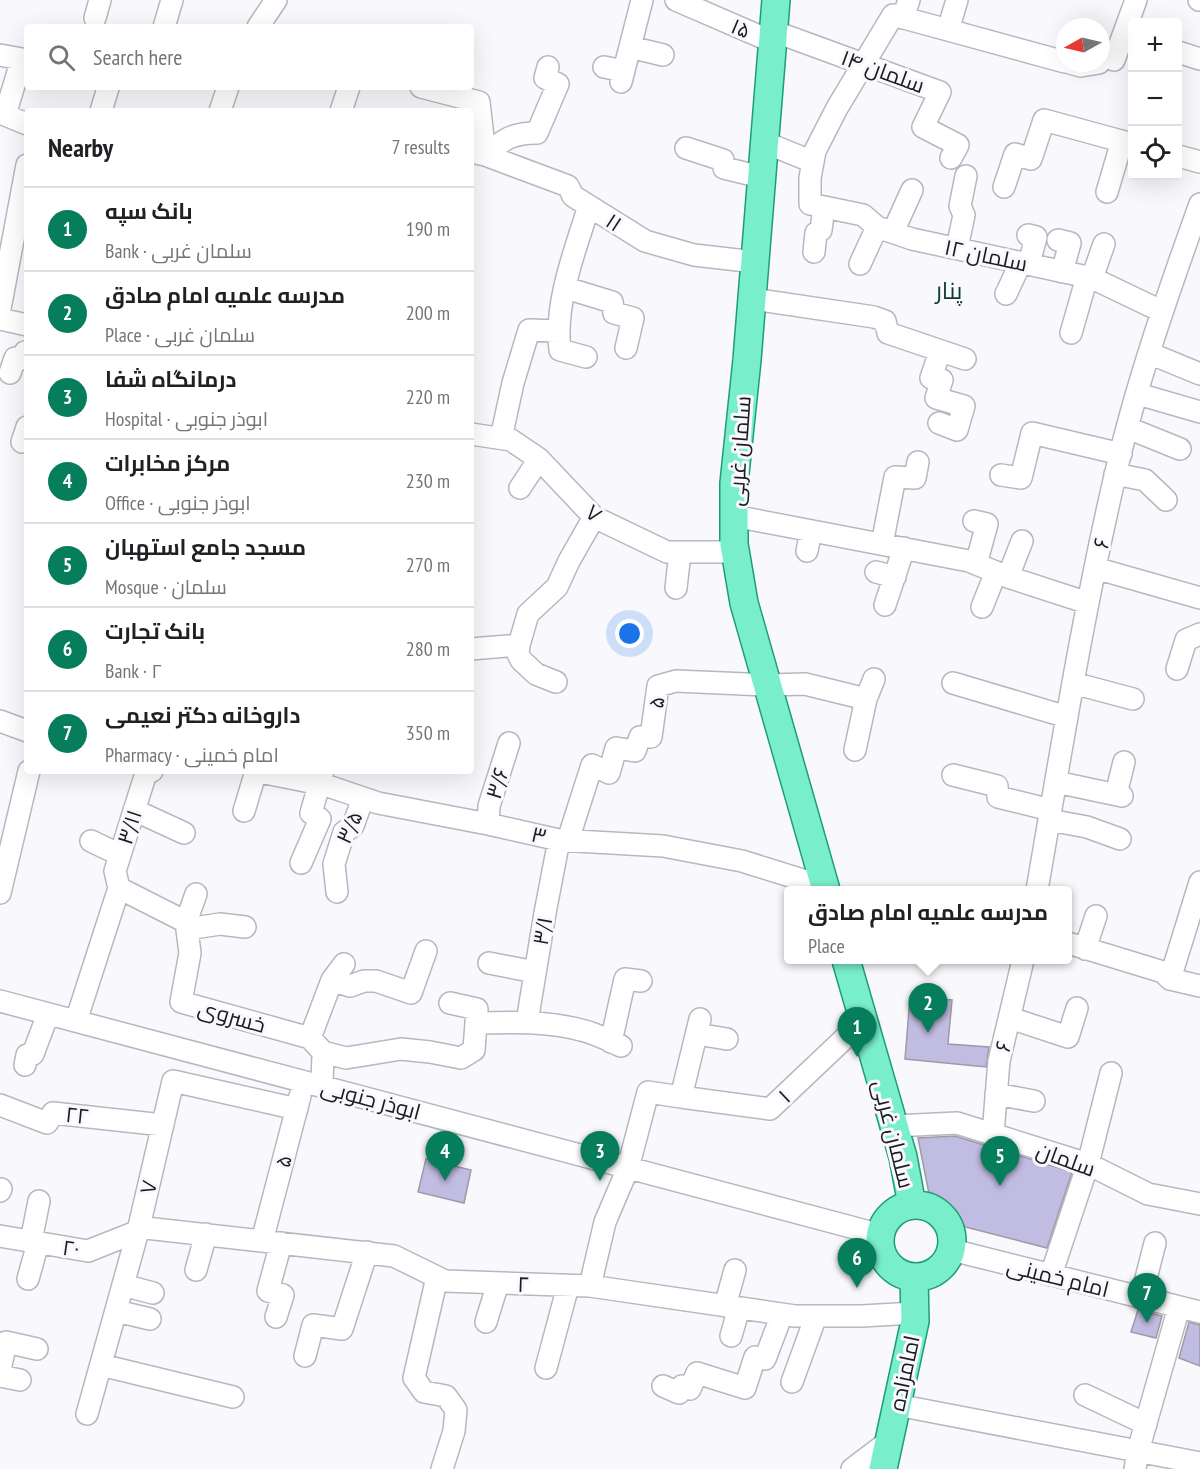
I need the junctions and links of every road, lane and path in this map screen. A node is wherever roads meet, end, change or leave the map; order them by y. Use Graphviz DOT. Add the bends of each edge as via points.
graph roads {
  1 [pos="172,0"];
  2 [pos="276,0"];
  3 [pos="642,0"];
  4 [pos="676,0"];
  5 [pos="776,0"];
  6 [pos="957,0"];
  7 [pos="1136,0"];
  8 [pos="906,9"];
  9 [pos="165,24"];
  10 [pos="264,24"];
  11 [pos="948,30"];
  12 [pos="773,36"];
  13 [pos="630,47"];
  14 [pos="1182,53"];
  15 [pos="0,55"];
  16 [pos="663,55"];
  17 [pos="1200,59"];
  18 [pos="1056,60"];
  19 [pos="1112,61"];
  20 [pos="865,65"];
  21 [pos="548,68"];
  22 [pos="616,73"];
  23 [pos="107,90"];
  24 [pos="227,90"];
  25 [pos="348,90"];
  26 [pos="438,90"];
  27 [pos="102,108"];
  28 [pos="221,108"];
  29 [pos="342,108"];
  30 [pos="24,123"];
  31 [pos="764,142"];
  32 [pos="1127,143"];
  33 [pos="686,148"];
  34 [pos="478,153"];
  35 [pos="1182,157"];
  36 [pos="951,158"];
  37 [pos="813,162"];
  38 [pos="1200,162"];
  39 [pos="966,176"];
  40 [pos="762,177"];
  41 [pos="24,181"];
  42 [pos="1004,187"];
  43 [pos="912,190"];
  44 [pos="1107,192"];
  45 [pos="1200,204"];
  46 [pos="590,206"];
  47 [pos="817,206"];
  48 [pos="885,230"];
  49 [pos="1028,235"];
  50 [pos="1058,240"];
  51 [pos="1104,244"];
  52 [pos="957,248"];
  53 [pos="814,252"];
  54 [pos="1191,258"];
  55 [pos="755,262"];
  56 [pos="1025,263"];
  57 [pos="860,264"];
  58 [pos="1062,272"];
  59 [pos="1090,278"];
  60 [pos="566,288"];
  61 [pos="1006,294"];
  62 [pos="752,299"];
  63 [pos="0,309"];
  64 [pos="1161,311"];
  65 [pos="0,319"];
  66 [pos="24,324"];
  67 [pos="558,331"];
  68 [pos="1071,333"];
  69 [pos="626,348"];
  70 [pos="940,351"];
  71 [pos="1149,353"];
  72 [pos="24,356"];
  73 [pos="586,357"];
  74 [pos="964,359"];
  75 [pos="10,374"];
  76 [pos="1200,374"];
  77 [pos="1138,393"];
  78 [pos="1200,412"];
  79 [pos="939,423"];
  80 [pos="1128,428"];
  81 [pos="474,434"];
  82 [pos="501,438"];
  83 [pos="1180,449"];
  84 [pos="539,459"];
  85 [pos="918,462"];
  86 [pos="1118,464"];
  87 [pos="1001,475"];
  88 [pos="516,483"];
  89 [pos="1166,500"];
  90 [pos="734,516"];
  91 [pos="594,517"];
  92 [pos="974,521"];
  93 [pos="1022,541"];
  94 [pos="882,544"];
  95 [pos="904,548"];
  96 [pos="680,552"];
  97 [pos="736,552"];
  98 [pos="1095,568"];
  99 [pos="993,571"];
  100 [pos="676,588"];
  101 [pos="1200,598"];
  102 [pos="1088,603"];
  103 [pos="885,605"];
  104 [pos="982,607"];
  105 [pos="1200,634"];
  106 [pos="519,645"];
  107 [pos="474,649"];
  108 [pos="1177,669"];
  109 [pos="874,679"];
  110 [pos="556,682"];
  111 [pos="953,683"];
  112 [pos="1073,683"];
  113 [pos="767,686"];
  114 [pos="866,699"];
  115 [pos="1133,699"];
  116 [pos="1067,717"];
  117 [pos="0,721"];
  118 [pos="24,730"];
  119 [pos="509,743"];
  120 [pos="855,750"];
  121 [pos="1124,762"];
  122 [pos="592,765"];
  123 [pos="28,774"];
  124 [pos="146,774"];
  125 [pos="255,774"];
  126 [pos="288,774"];
  127 [pos="953,775"];
  128 [pos="321,777"];
  129 [pos="1056,782"];
  130 [pos="363,798"];
  131 [pos="134,810"];
  132 [pos="244,811"];
  133 [pos="1050,815"];
  134 [pos="488,824"];
  135 [pos="184,833"];
  136 [pos="6,838"];
  137 [pos="1120,839"];
  138 [pos="564,840"];
  139 [pos="91,841"];
  140 [pos="120,855"];
  141 [pos="301,863"];
  142 [pos="1200,882"];
  143 [pos="817,886"];
  144 [pos="825,886"];
  145 [pos="1038,886"];
  146 [pos="119,888"];
  147 [pos="337,892"];
  148 [pos="0,893"];
  149 [pos="196,894"];
  150 [pos="1096,916"];
  151 [pos="187,925"];
  152 [pos="245,927"];
  153 [pos="1076,946"];
  154 [pos="426,951"];
  155 [pos="489,963"];
  156 [pos="847,964"];
  157 [pos="1022,964"];
  158 [pos="535,972"];
  159 [pos="1170,979"];
  160 [pos="641,981"];
  161 [pos="1200,986"];
  162 [pos="0,1001"];
  163 [pos="450,1003"];
  164 [pos="1077,1008"];
  165 [pos="48,1014"];
  166 [pos="1010,1018"];
  167 [pos="864,1020"];
  168 [pos="76,1021"];
  169 [pos="527,1022"];
  170 [pos="477,1023"];
  171 [pos="728,1039"];
  172 [pos="317,1045"];
  173 [pos="25,1065"];
  174 [pos="1111,1073"];
  175 [pos="313,1084"];
  176 [pos="996,1094"];
  177 [pos="681,1097"];
  178 [pos="1034,1101"];
  179 [pos="0,1105"];
  180 [pos="297,1108"];
  181 [pos="163,1125"];
  182 [pos="894,1126"];
  183 [pos="993,1134"];
  184 [pos="1088,1164"];
  185 [pos="628,1168"];
  186 [pos="39,1201"];
  187 [pos="912,1204"];
  188 [pos="1200,1204"];
  189 [pos="138,1231"];
  190 [pos="206,1234"];
  191 [pos="881,1235"];
  192 [pos="0,1236"];
  193 [pos="34,1242"];
  194 [pos="272,1242"];
  195 [pos="1155,1242"];
  196 [pos="952,1250"];
  197 [pos="368,1252"];
  198 [pos="196,1270"];
  199 [pos="735,1270"];
  200 [pos="1051,1275"];
  201 [pos="437,1277"];
  202 [pos="914,1277"];
  203 [pos="28,1279"];
  204 [pos="498,1283"];
  205 [pos="123,1285"];
  206 [pos="568,1286"];
  207 [pos="590,1287"];
  208 [pos="153,1293"];
  209 [pos="1141,1298"];
  210 [pos="732,1307"];
  211 [pos="1179,1307"];
  212 [pos="116,1311"];
  213 [pos="1200,1312"];
  214 [pos="915,1313"];
  215 [pos="782,1314"];
  216 [pos="816,1316"];
  217 [pos="276,1317"];
  218 [pos="150,1319"];
  219 [pos="486,1322"];
  220 [pos="731,1336"];
  221 [pos="37,1349"];
  222 [pos="305,1356"];
  223 [pos="101,1365"];
  224 [pos="546,1368"];
  225 [pos="0,1370"];
  226 [pos="792,1382"];
  227 [pos="663,1386"];
  228 [pos="1085,1395"];
  229 [pos="233,1397"];
  230 [pos="897,1405"];
  231 [pos="87,1414"];
  232 [pos="1146,1424"];
  233 [pos="889,1441"];
  234 [pos="1137,1460"];
  235 [pos="1200,1463"];
  236 [pos="442,1469"];
  237 [pos="852,1469"];
  238 [pos="883,1469"];
  1 -- 9 [label="street"];
  2 -- 10 [label="street"];
  3 -- 13 [label="street"];
  4 -- 12 [label="street, ۱۵"];
  5 -- 12 [label="main road, سلمان غربی"];
  6 -- 11 [label="street"];
  7 -- 19 [label="street"];
  8 -- 11 [label="street"];
  8 -- 20 [label="street" via="893,15"];
  11 -- 18 [label="street"];
  12 -- 20 [label="street, سلمان ۱۴"];
  12 -- 31 [label="main road, سلمان غربی"];
  13 -- 16 [label="street"];
  13 -- 22 [label="street"];
  14 -- 17 [label="street"];
  15 -- 30 [label="street" via="22,59 5,115"];
  20 -- 36 [label="street, سلمان ۱۴" via="940,92 923,128 958,145"];
  20 -- 37 [label="street" via="837,108"];
  21 -- 34 [label="street" via="544,78 558,84 537,133 518,133"];
  23 -- 27 [label="street"];
  24 -- 28 [label="street"];
  25 -- 29 [label="street"];
  26 -- 34 [label="street" via="479,102"];
  31 -- 37 [label="street"];
  31 -- 40 [label="main road, سلمان غربی"];
  32 -- 42 [label="street" via="1044,120 1031,159 1015,154"];
  32 -- 44 [label="street"];
  33 -- 40 [label="street" via="723,160 724,168"];
  34 -- 46 [label="street, ۱۱" via="568,186 573,196"];
  35 -- 38 [label="street"];
  37 -- 47 [label="street" via="810,178"];
  39 -- 52 [label="street" via="960,206 972,212"];
  40 -- 55 [label="main road, سلمان غربی"];
  41 -- 63 [label="street"];
  43 -- 48 [label="street"];
  45 -- 54 [label="street, ۶"];
  46 -- 55 [label="street, ۱۱" via="645,241 694,255"];
  46 -- 60 [label="street"];
  47 -- 48 [label="street, سلمان ۱۲" via="863,215"];
  47 -- 53 [label="street" via="821,230 816,232"];
  48 -- 52 [label="street, سلمان ۱۲"];
  48 -- 57 [label="street"];
  49 -- 56 [label="street" via="1036,237"];
  50 -- 58 [label="street" via="1070,243"];
  51 -- 59 [label="street"];
  52 -- 56 [label="street, سلمان ۱۲"];
  54 -- 64 [label="street, ۶"];
  55 -- 62 [label="main road, سلمان غربی"];
  56 -- 58 [label="street, سلمان ۱۲"];
  56 -- 61 [label="street"];
  58 -- 59 [label="street, سلمان ۱۲"];
  59 -- 64 [label="street, سلمان ۱۲"];
  59 -- 68 [label="street"];
  60 -- 67 [label="street"];
  60 -- 69 [label="street" via="612,302 614,313 633,318"];
  62 -- 70 [label="street" via="874,317 885,321 888,333"];
  62 -- 90 [label="main road, سلمان غربی"];
  64 -- 71 [label="street, ۶"];
  65 -- 66 [label="street"];
  67 -- 73 [label="street" via="560,350"];
  67 -- 82 [label="street" via="522,329"];
  70 -- 74 [label="street"];
  70 -- 79 [label="street" via="931,378 942,380 936,398 964,406 957,430"];
  71 -- 76 [label="street"];
  71 -- 77 [label="street, ۶"];
  72 -- 75 [label="street" via="23,359 15,358"];
  77 -- 78 [label="street"];
  77 -- 80 [label="street, ۶"];
  80 -- 83 [label="street"];
  80 -- 86 [label="street, ۶"];
  81 -- 82 [label="street, ۷"];
  82 -- 84 [label="street, ۷" via="512,440"];
  84 -- 88 [label="street"];
  84 -- 91 [label="street, ۷"];
  85 -- 94 [label="street" via="915,478 895,477"];
  86 -- 87 [label="street" via="1032,433 1021,478"];
  86 -- 89 [label="street" via="1145,480"];
  86 -- 98 [label="street, ۶"];
  90 -- 94 [label="street" via="809,541"];
  90 -- 97 [label="main road, سلمان غربی"];
  91 -- 96 [label="street, ۷" via="667,552"];
  91 -- 106 [label="street" via="557,587 528,614"];
  92 -- 99 [label="street" via="987,524"];
  93 -- 99 [label="street"];
  94 -- 95 [label="street"];
  95 -- 99 [label="street"];
  95 -- 103 [label="street" via="886,574"];
  96 -- 97 [label="street, ۷"];
  96 -- 100 [label="street"];
  97 -- 113 [label="main road, سلمان غربی" via="744,603"];
  98 -- 101 [label="street"];
  98 -- 102 [label="street, ۶"];
  99 -- 102 [label="street"];
  99 -- 104 [label="street"];
  102 -- 112 [label="street, ۶"];
  105 -- 108 [label="street" via="1186,640"];
  106 -- 107 [label="street"];
  106 -- 110 [label="street" via="521,660 536,674"];
  109 -- 114 [label="street"];
  111 -- 116 [label="street"];
  112 -- 115 [label="street"];
  112 -- 116 [label="street, ۶"];
  113 -- 114 [label="street" via="805,684"];
  113 -- 122 [label="street, ۵" via="676,681 658,686 651,737 640,737 635,751 616,748 609,773"];
  113 -- 144 [label="main road, سلمان غربی"];
  114 -- 120 [label="street"];
  116 -- 129 [label="street, ۶"];
  117 -- 118 [label="street"];
  119 -- 134 [label="street, ۳/۶" via="489,806"];
  121 -- 129 [label="street" via="1119,795"];
  122 -- 138 [label="street, ۳/۱"];
  123 -- 136 [label="street"];
  124 -- 131 [label="street, ۳/۱۱"];
  125 -- 132 [label="street"];
  126 -- 128 [label="street, ۳"];
  127 -- 133 [label="street" via="997,786 998,797"];
  128 -- 130 [label="street, ۳"];
  128 -- 141 [label="street" via="311,813 320,819"];
  129 -- 133 [label="street, ۶"];
  130 -- 134 [label="street, ۳"];
  130 -- 147 [label="street, ۳/۵" via="353,826 344,832 334,864"];
  131 -- 135 [label="street"];
  131 -- 140 [label="street, ۳/۱۱"];
  133 -- 137 [label="street"];
  133 -- 145 [label="street, ۶"];
  134 -- 138 [label="street, ۳"];
  136 -- 148 [label="street"];
  138 -- 143 [label="street, ۳" via="663,846 742,861"];
  138 -- 158 [label="street, ۳/۱"];
  139 -- 140 [label="street"];
  140 -- 146 [label="street, ۳/۱۱" via="115,871"];
  142 -- 159 [label="street"];
  146 -- 151 [label="street"];
  146 -- 168 [label="street, ۳/۱۱"];
  149 -- 151 [label="street"];
  150 -- 153 [label="street"];
  151 -- 152 [label="street"];
  151 -- 172 [label="street, خسروی" via="190,954 181,1002"];
  153 -- 159 [label="street" via="1163,972"];
  154 -- 172 [label="street" via="411,993 376,981 350,986 338,972"];
  155 -- 158 [label="street"];
  156 -- 167 [label="main road, سلمان غربی"];
  157 -- 166 [label="street, ۶"];
  158 -- 169 [label="street, ۳/۱"];
  159 -- 161 [label="street"];
  160 -- 169 [label="street" via="625,980 616,1043 584,1030"];
  162 -- 165 [label="street, ابوذر جنوبی"];
  163 -- 170 [label="street" via="477,1009"];
  164 -- 166 [label="street" via="1068,1037"];
  165 -- 168 [label="street, ابوذر جنوبی"];
  165 -- 173 [label="street"];
  166 -- 176 [label="street, ۶" via="999,1061"];
  167 -- 177 [label="street, ۱" via="770,1109"];
  167 -- 182 [label="main road, سلمان غربی"];
  168 -- 175 [label="street, ابوذر جنوبی"];
  169 -- 170 [label="street"];
  170 -- 172 [label="street, خسروی" via="474,1050 461,1058 401,1049 346,1058"];
  171 -- 177 [label="street" via="699,1026"];
  172 -- 175 [label="street"];
  174 -- 184 [label="street" via="1109,1121"];
  175 -- 180 [label="street, ۵"];
  175 -- 185 [label="street, ابوذر جنوبی"];
  176 -- 178 [label="street"];
  176 -- 183 [label="street, ۶"];
  177 -- 185 [label="street" via="648,1092"];
  179 -- 181 [label="street, ۲۲" via="47,1123 53,1113"];
  180 -- 181 [label="street, ۷" via="173,1081"];
  180 -- 194 [label="street, ۵"];
  181 -- 189 [label="street, ۷" via="147,1163"];
  182 -- 183 [label="street, سلمان" via="957,1123"];
  182 -- 187 [label="main road, سلمان غربی"];
  183 -- 184 [label="street, سلمان"];
  184 -- 188 [label="street, سلمان" via="1148,1194"];
  184 -- 200 [label="street"];
  185 -- 191 [label="street, ابوذر جنوبی"];
  185 -- 207 [label="street" via="605,1222"];
  186 -- 193 [label="street"];
  187 -- 191 [label="main road" via="890,1216"];
  187 -- 196 [label="main road" via="935,1209 944,1217 953,1239"];
  189 -- 190 [label="street, ۲" via="146,1228"];
  189 -- 193 [label="street, ۲۰" via="88,1251"];
  189 -- 205 [label="street, ۷"];
  190 -- 194 [label="street, ۲"];
  190 -- 198 [label="street"];
  191 -- 202 [label="main road" via="881,1251 887,1263 895,1271"];
  192 -- 193 [label="street, ۲۰"];
  193 -- 203 [label="street"];
  194 -- 197 [label="street, ۲"];
  194 -- 217 [label="street, ۵" via="268,1291 283,1295"];
  195 -- 209 [label="street"];
  196 -- 200 [label="street, امام خمینی"];
  196 -- 202 [label="main road" via="939,1269"];
  197 -- 201 [label="street, ۲" via="393,1256"];
  197 -- 222 [label="street" via="342,1329 313,1325"];
  199 -- 210 [label="street"];
  200 -- 209 [label="street, امام خمینی"];
  201 -- 204 [label="street, ۲" via="445,1281"];
  201 -- 236 [label="street" via="414,1378 424,1392 446,1396 456,1410"];
  202 -- 214 [label="main road, امامزاده"];
  204 -- 206 [label="street, ۲"];
  204 -- 219 [label="street"];
  205 -- 208 [label="street"];
  205 -- 212 [label="street, ۷"];
  206 -- 207 [label="street, ۲"];
  206 -- 224 [label="street"];
  207 -- 210 [label="street, ۲"];
  209 -- 211 [label="street, امام خمینی"];
  210 -- 215 [label="street, ۲"];
  210 -- 220 [label="street"];
  211 -- 213 [label="street, امام خمینی"];
  211 -- 232 [label="street"];
  212 -- 218 [label="street"];
  212 -- 223 [label="street, ۷"];
  214 -- 216 [label="street, ۲"];
  214 -- 230 [label="main road, امامزاده"];
  215 -- 216 [label="street, ۲"];
  215 -- 227 [label="street" via="765,1359 755,1357 745,1388 697,1373 690,1389 682,1386 679,1393"];
  216 -- 226 [label="street"];
  221 -- 225 [label="street" via="6,1341"];
  223 -- 229 [label="street"];
  223 -- 231 [label="street, ۷"];
  228 -- 232 [label="street"];
  230 -- 233 [label="main road, امامزاده"];
  230 -- 234 [label="street"];
  232 -- 234 [label="street"];
  233 -- 237 [label="street"];
  233 -- 238 [label="main road, امامزاده"];
  234 -- 235 [label="street"];
}
